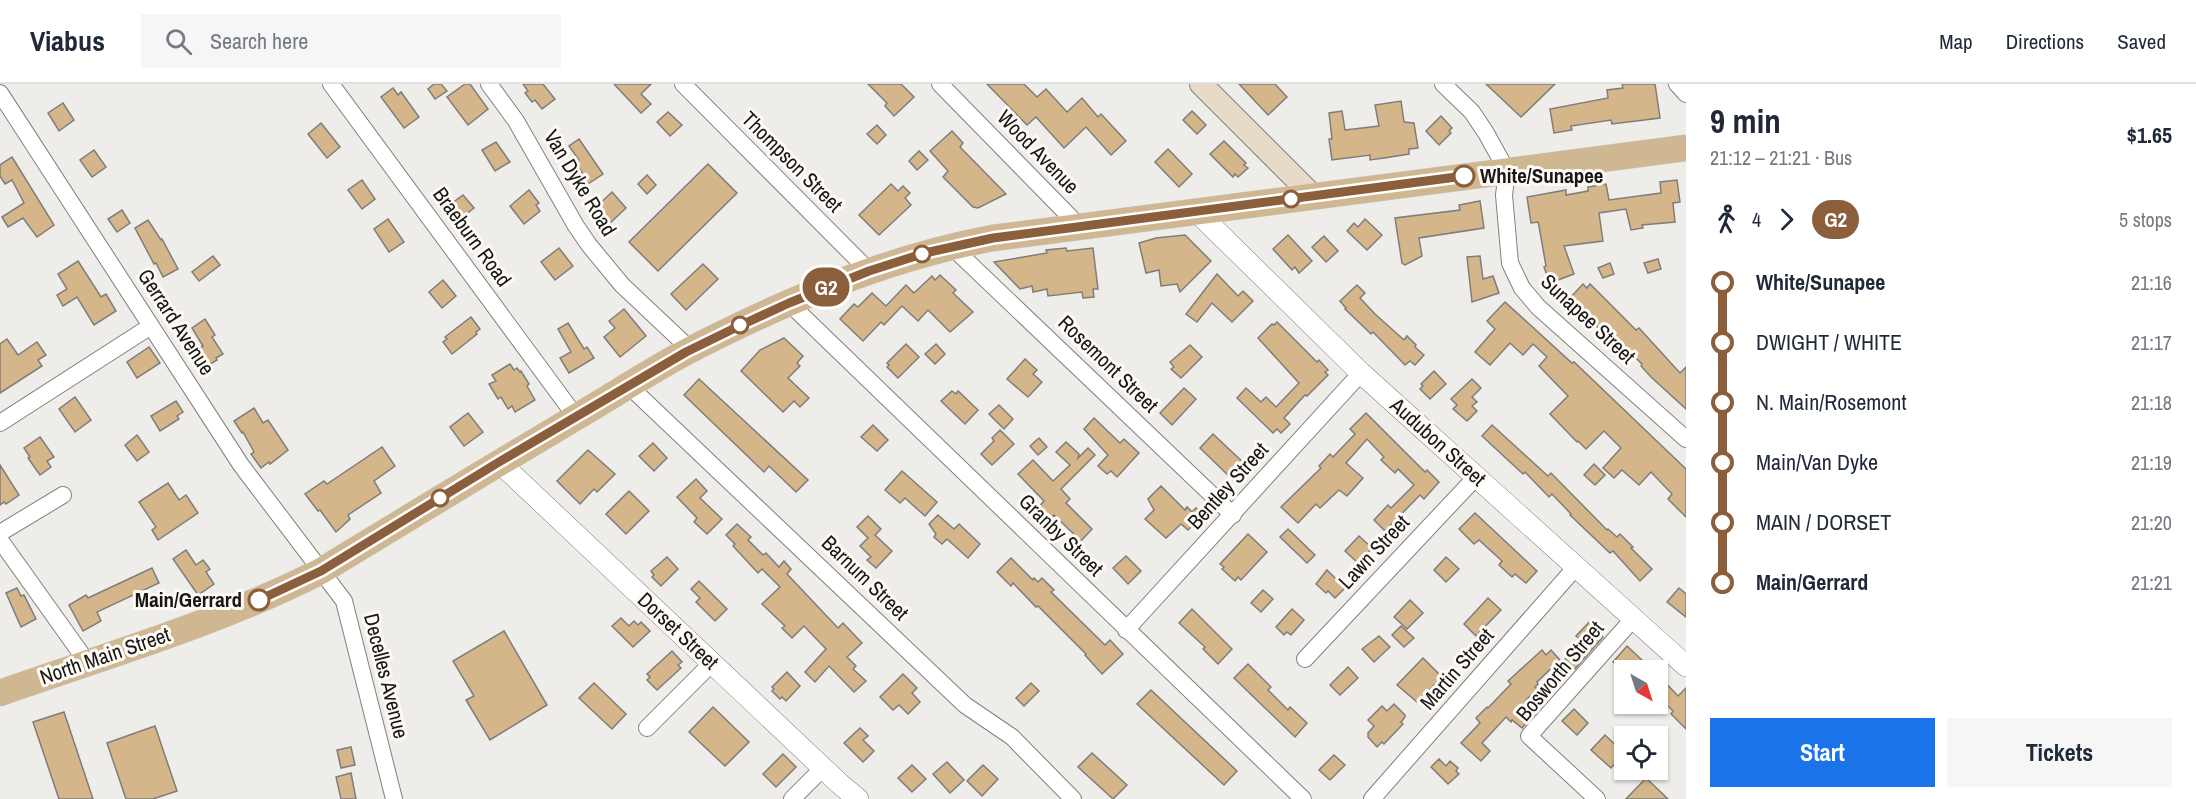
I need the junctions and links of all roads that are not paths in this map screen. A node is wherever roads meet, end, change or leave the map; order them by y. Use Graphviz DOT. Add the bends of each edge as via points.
graph roads {
  1 [pos="330,84"];
  2 [pos="489,84"];
  3 [pos="683,84"];
  4 [pos="940,84"];
  5 [pos="1201,84"];
  6 [pos="1443,84"];
  7 [pos="1677,84"];
  8 [pos="0,93"];
  9 [pos="1686,94"];
  10 [pos="1686,148"];
  11 [pos="1507,171"];
  12 [pos="1313,196"];
  13 [pos="1196,211"];
  14 [pos="1079,226"];
  15 [pos="951,246"];
  16 [pos="869,271"];
  17 [pos="789,303"];
  18 [pos="151,326"];
  19 [pos="691,350"];
  20 [pos="1361,373"];
  21 [pos="629,386"];
  22 [pos="576,417"];
  23 [pos="0,423"];
  24 [pos="1686,439"];
  25 [pos="499,462"];
  26 [pos="1476,477"];
  27 [pos="63,495"];
  28 [pos="1233,515"];
  29 [pos="0,534"];
  30 [pos="0,540"];
  31 [pos="1575,568"];
  32 [pos="321,571"];
  33 [pos="1633,619"];
  34 [pos="1126,630"];
  35 [pos="1305,659"];
  36 [pos="87,662"];
  37 [pos="712,663"];
  38 [pos="1686,666"];
  39 [pos="0,693"];
  40 [pos="647,728"];
  41 [pos="823,768"];
  42 [pos="394,799"];
  43 [pos="792,799"];
  44 [pos="858,799"];
  45 [pos="1072,799"];
  46 [pos="1303,799"];
  47 [pos="1372,799"];
  48 [pos="1597,799"];
  1 -- 22 [label="street, Braeburn Road"];
  2 -- 19 [label="street, Van Dyke Road" via="516,121 589,245 622,285"];
  3 -- 16 [label="street, Thompson Street"];
  4 -- 14 [label="street, Wood Avenue"];
  5 -- 12 [label="main road"];
  6 -- 11 [label="street" via="1472,112"];
  7 -- 9 [label="street"];
  8 -- 18 [label="street, Gerrard Avenue"];
  10 -- 11 [label="main road, North Main Street"];
  11 -- 12 [label="main road, North Main Street"];
  11 -- 24 [label="street, Sunapee Street" via="1504,195 1510,262 1522,288 1538,307"];
  12 -- 13 [label="main road, North Main Street"];
  13 -- 14 [label="main road, North Main Street"];
  13 -- 20 [label="street, Audubon Street"];
  14 -- 15 [label="main road, North Main Street"];
  15 -- 16 [label="main road, North Main Street"];
  15 -- 28 [label="street, Rosemont Street"];
  16 -- 17 [label="main road, North Main Street"];
  17 -- 19 [label="main road, North Main Street"];
  17 -- 34 [label="street, Granby Street"];
  18 -- 23 [label="street"];
  18 -- 32 [label="street, Gerrard Avenue" via="241,465"];
  19 -- 21 [label="main road, North Main Street"];
  20 -- 26 [label="street, Audubon Street"];
  20 -- 28 [label="street, Bentley Street"];
  21 -- 22 [label="main road, North Main Street"];
  21 -- 45 [label="street, Barnum Street" via="965,705 1012,737"];
  22 -- 25 [label="main road, North Main Street"];
  25 -- 32 [label="main road, North Main Street"];
  25 -- 37 [label="street, Dorset Street"];
  26 -- 31 [label="street, Audubon Street"];
  26 -- 35 [label="street, Lawn Street"];
  27 -- 29 [label="street"];
  28 -- 34 [label="street, Bentley Street"];
  30 -- 36 [label="street"];
  31 -- 33 [label="street, Audubon Street"];
  31 -- 47 [label="street, Martin Street"];
  32 -- 36 [label="main road, North Main Street" via="233,612"];
  32 -- 42 [label="street, Decelles Avenue" via="344,601"];
  33 -- 38 [label="street, Audubon Street"];
  33 -- 48 [label="street, Bosworth Street" via="1529,736"];
  34 -- 46 [label="street, Granby Street"];
  36 -- 39 [label="main road, North Main Street"];
  37 -- 40 [label="street"];
  37 -- 41 [label="street, Dorset Street"];
  41 -- 43 [label="street"];
  41 -- 44 [label="street, Dorset Street"];
}
